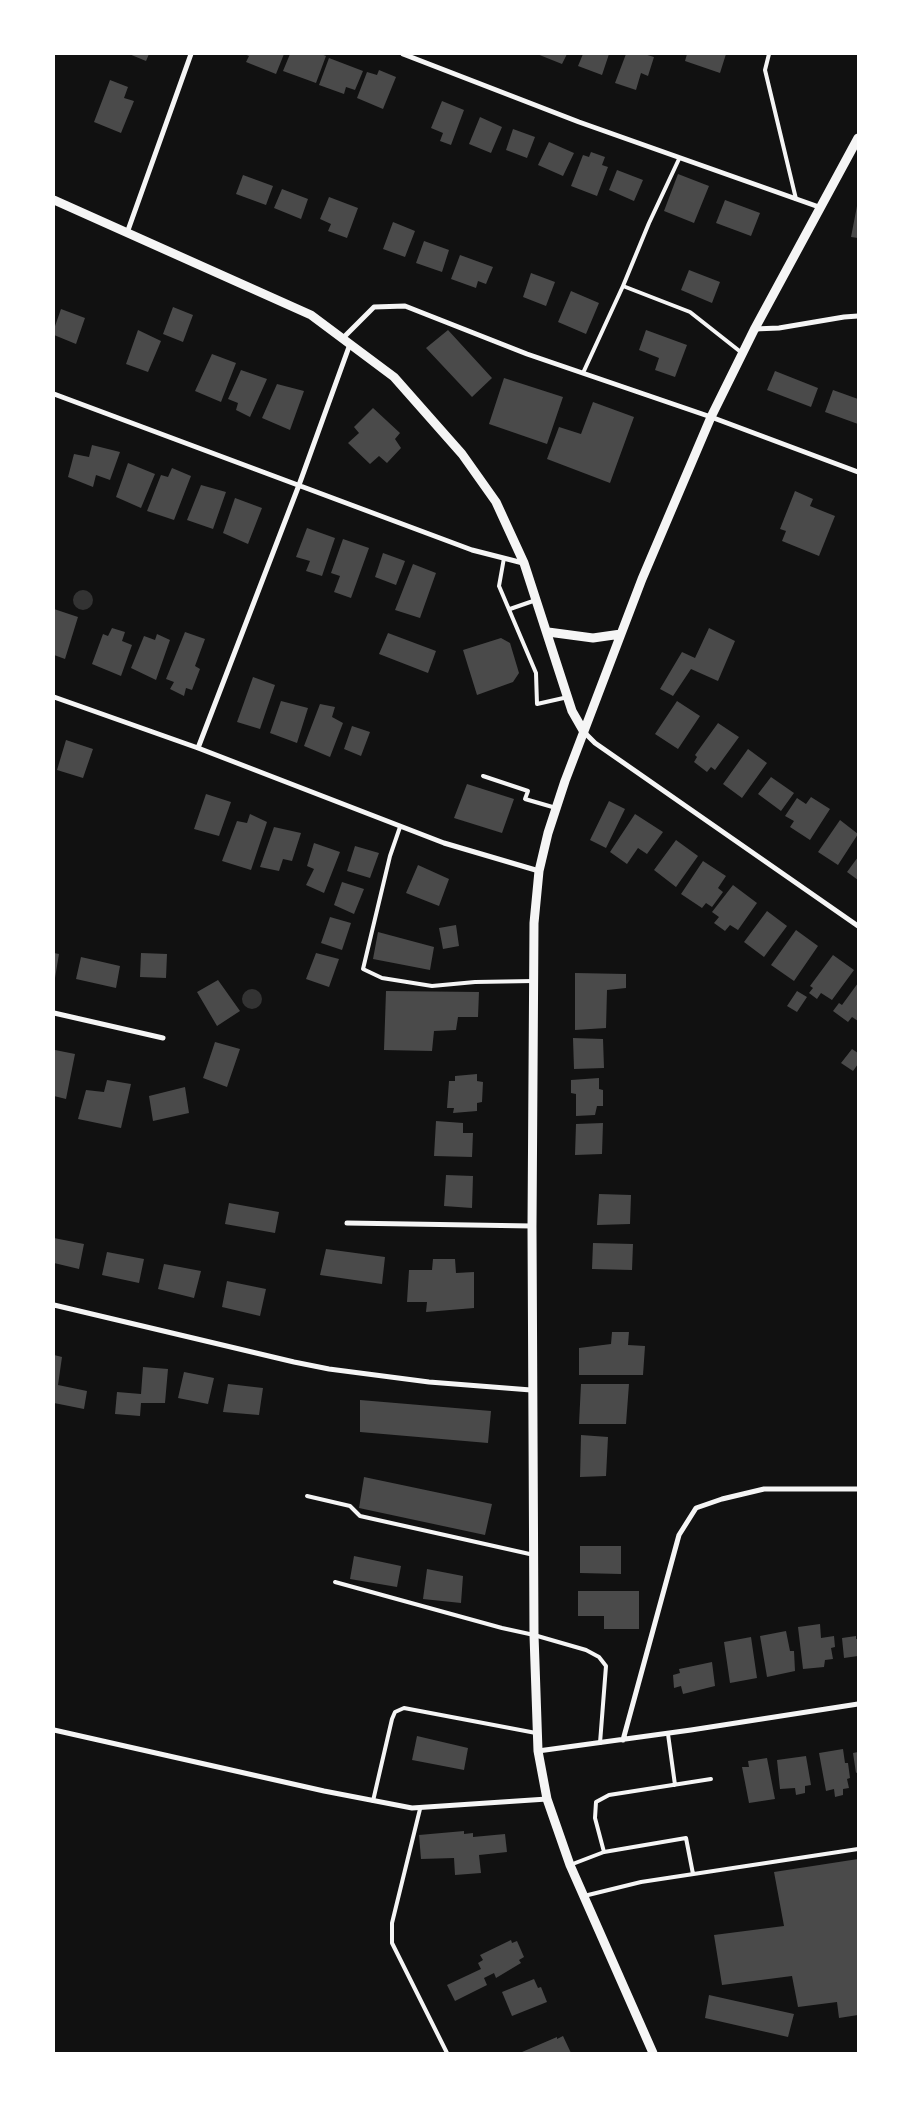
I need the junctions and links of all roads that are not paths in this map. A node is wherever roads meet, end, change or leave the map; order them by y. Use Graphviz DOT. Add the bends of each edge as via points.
graph roads {
  1 [pos="191,54"];
  2 [pos="403,54"];
  3 [pos="769,54"];
  4 [pos="858,138"];
  5 [pos="679,159"];
  6 [pos="796,199"];
  7 [pos="54,200"];
  8 [pos="819,207"];
  9 [pos="127,233"];
  10 [pos="623,286"];
  11 [pos="858,316"];
  12 [pos="754,330"];
  13 [pos="342,338"];
  14 [pos="350,344"];
  15 [pos="743,353"];
  16 [pos="583,373"];
  17 [pos="54,394"];
  18 [pos="711,417"];
  19 [pos="858,472"];
  20 [pos="299,485"];
  21 [pos="504,558"];
  22 [pos="524,563"];
  23 [pos="537,600"];
  24 [pos="510,609"];
  25 [pos="548,632"];
  26 [pos="621,634"];
  27 [pos="54,697"];
  28 [pos="568,697"];
  29 [pos="584,732"];
  30 [pos="198,748"];
  31 [pos="483,776"];
  32 [pos="556,808"];
  33 [pos="400,827"];
  34 [pos="539,871"];
  35 [pos="858,926"];
  36 [pos="533,981"];
  37 [pos="54,1013"];
  38 [pos="163,1038"];
  39 [pos="347,1223"];
  40 [pos="532,1226"];
  41 [pos="54,1305"];
  42 [pos="532,1390"];
  43 [pos="858,1489"];
  44 [pos="307,1496"];
  45 [pos="534,1555"];
  46 [pos="335,1582"];
  47 [pos="534,1635"];
  48 [pos="858,1704"];
  49 [pos="54,1730"];
  50 [pos="536,1733"];
  51 [pos="668,1734"];
  52 [pos="622,1740"];
  53 [pos="600,1743"];
  54 [pos="538,1751"];
  55 [pos="711,1779"];
  56 [pos="675,1785"];
  57 [pos="547,1799"];
  58 [pos="373,1801"];
  59 [pos="420,1809"];
  60 [pos="858,1849"];
  61 [pos="604,1852"];
  62 [pos="570,1865"];
  63 [pos="693,1874"];
  64 [pos="584,1896"];
  65 [pos="447,2053"];
  66 [pos="653,2053"];
  1 -- 9 [label="street"];
  2 -- 5 [label="street"];
  3 -- 6 [label="lane" via="765,70"];
  4 -- 8 [label="street"];
  5 -- 6 [label="street"];
  5 -- 10 [label="lane"];
  6 -- 8 [label="street"];
  7 -- 9 [label="street"];
  8 -- 12 [label="street"];
  9 -- 13 [label="street" via="310,315"];
  10 -- 15 [label="lane" via="690,312"];
  10 -- 16 [label="lane"];
  11 -- 12 [label="street"];
  12 -- 15 [label="street"];
  13 -- 14 [label="street"];
  13 -- 16 [label="street" via="374,307 406,306"];
  14 -- 20 [label="street"];
  14 -- 22 [label="street" via="394,377 462,454 496,502"];
  15 -- 18 [label="street"];
  16 -- 18 [label="street"];
  17 -- 20 [label="street"];
  18 -- 19 [label="street"];
  18 -- 26 [label="street"];
  20 -- 21 [label="street" via="472,550"];
  20 -- 30 [label="street"];
  21 -- 22 [label="street"];
  21 -- 24 [label="lane" via="499,586"];
  22 -- 23 [label="street"];
  23 -- 24 [label="lane"];
  23 -- 25 [label="street"];
  24 -- 28 [label="lane" via="536,673 537,704"];
  25 -- 26 [label="street" via="578,638"];
  25 -- 28 [label="street"];
  26 -- 29 [label="street"];
  27 -- 30 [label="street"];
  28 -- 29 [label="street"];
  29 -- 32 [label="street"];
  29 -- 35 [label="street" via="595,743"];
  30 -- 33 [label="street"];
  31 -- 32 [label="lane" via="528,791 525,799"];
  32 -- 34 [label="street"];
  33 -- 34 [label="street"];
  33 -- 36 [label="lane" via="363,968 382,978 432,986"];
  34 -- 36 [label="street"];
  36 -- 40 [label="street"];
  37 -- 38 [label="street"];
  39 -- 40 [label="street"];
  40 -- 42 [label="street"];
  41 -- 42 [label="street" via="329,1369 429,1382"];
  42 -- 45 [label="street"];
  43 -- 52 [label="street" via="764,1489 696,1508 679,1534"];
  44 -- 45 [label="lane" via="350,1506 360,1516"];
  45 -- 47 [label="street"];
  46 -- 47 [label="lane"];
  47 -- 50 [label="street"];
  47 -- 53 [label="lane" via="586,1650 599,1656 606,1666"];
  48 -- 51 [label="street"];
  49 -- 58 [label="street"];
  50 -- 54 [label="street"];
  50 -- 58 [label="lane" via="404,1708 395,1712 392,1719"];
  51 -- 52 [label="street"];
  51 -- 56 [label="lane"];
  52 -- 53 [label="street"];
  53 -- 54 [label="street"];
  54 -- 57 [label="street"];
  55 -- 56 [label="lane"];
  56 -- 61 [label="lane" via="609,1795 596,1802 595,1818"];
  57 -- 59 [label="street"];
  57 -- 62 [label="street"];
  58 -- 59 [label="street"];
  59 -- 65 [label="lane" via="392,1923 392,1943"];
  60 -- 63 [label="lane"];
  61 -- 62 [label="lane"];
  61 -- 63 [label="lane" via="686,1838"];
  62 -- 64 [label="street"];
  63 -- 64 [label="lane"];
  64 -- 66 [label="street"];
}
